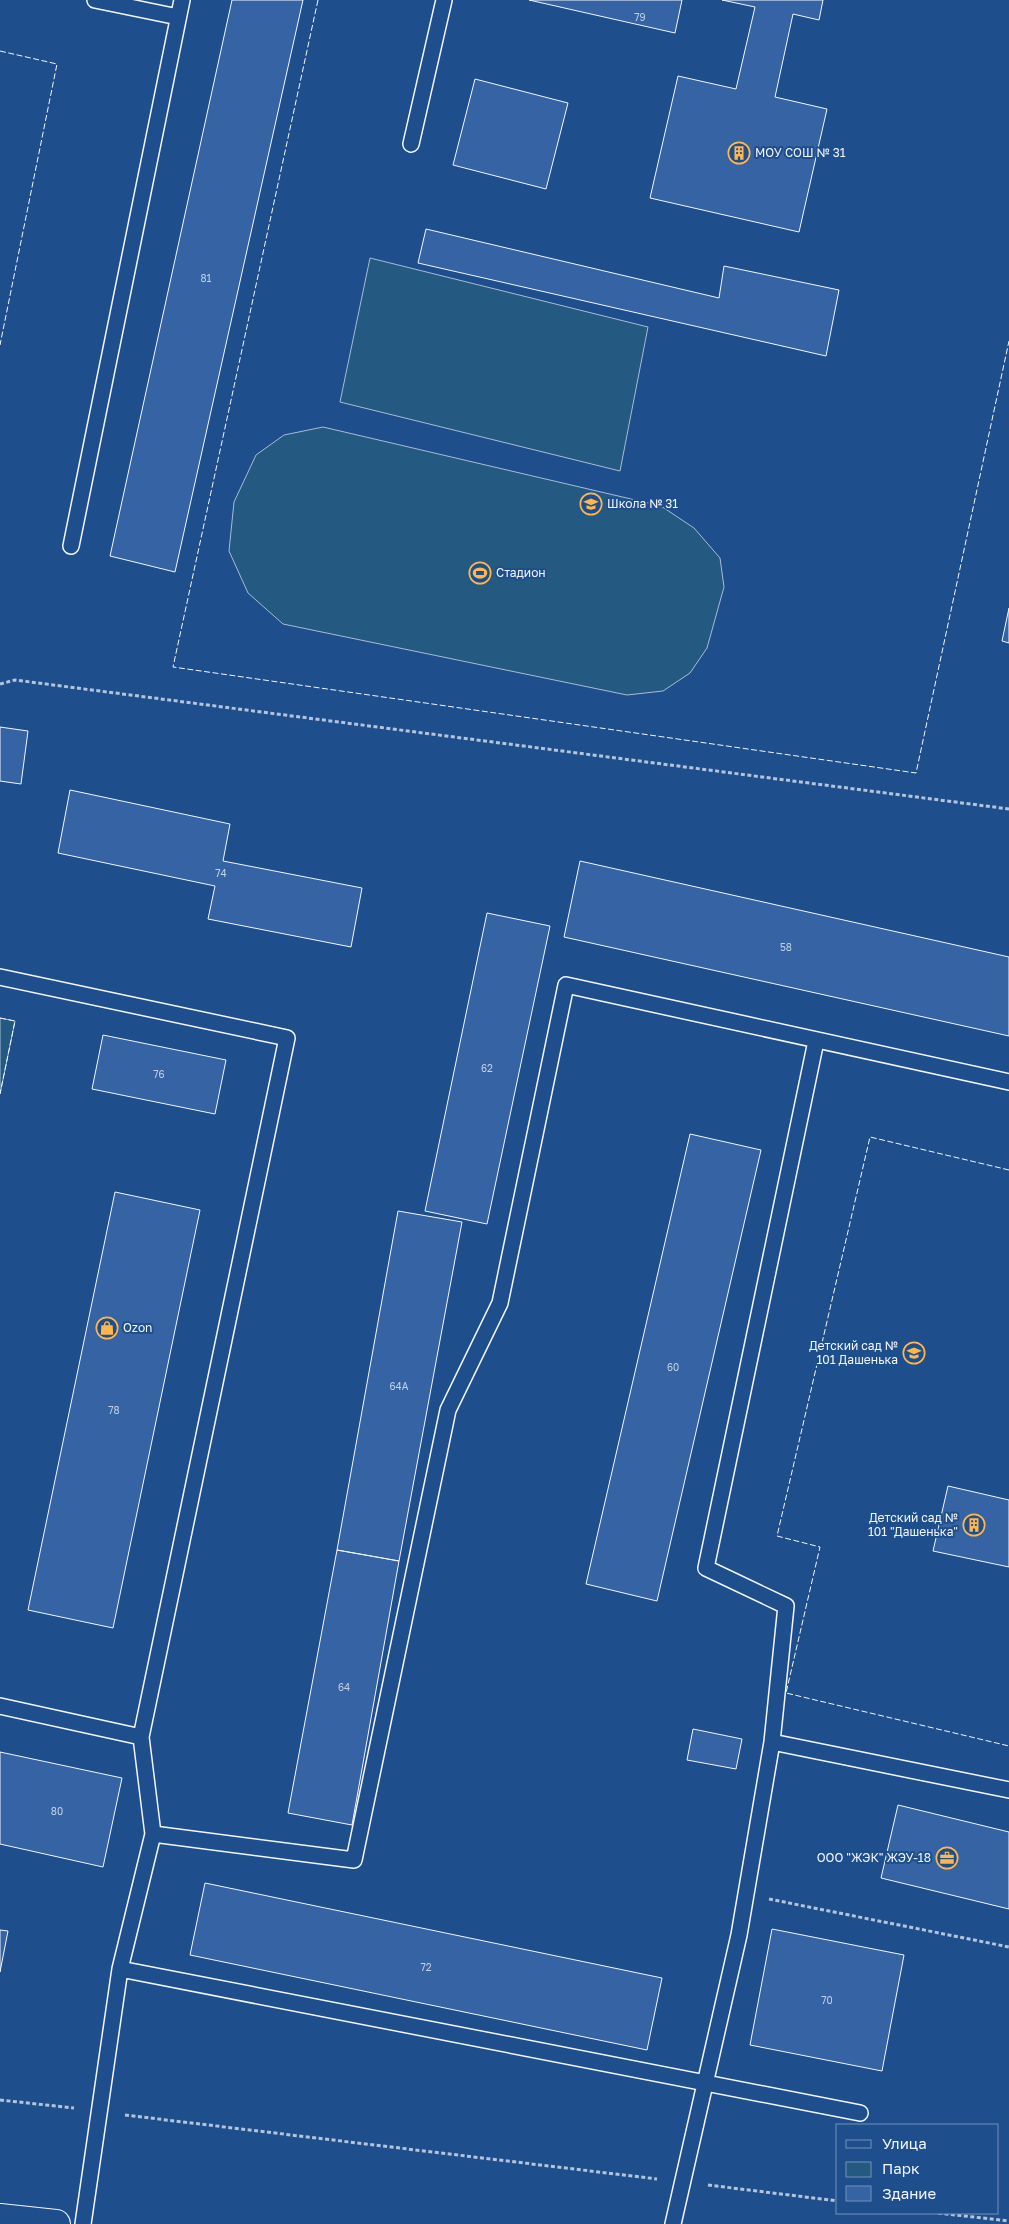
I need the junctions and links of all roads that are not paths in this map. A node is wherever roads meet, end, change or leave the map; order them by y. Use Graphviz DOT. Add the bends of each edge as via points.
graph roads {
  1 [pos="95,0"];
  2 [pos="182,0"];
  3 [pos="444,0"];
  4 [pos="178,17"];
  5 [pos="411,144"];
  6 [pos="71,546"];
  7 [pos="0,977"];
  8 [pos="816,1041"];
  9 [pos="1009,1082"];
  10 [pos="0,1706"];
  11 [pos="141,1737"];
  12 [pos="772,1742"];
  13 [pos="1009,1790"];
  14 [pos="153,1834"];
  15 [pos="120,1969"];
  16 [pos="704,2083"];
  17 [pos="860,2113"];
  18 [pos="5,2220"];
  19 [pos="56,2224"];
  20 [pos="83,2224"];
  21 [pos="672,2224"];
  1 -- 4 [label="lane"];
  2 -- 4 [label="lane"];
  3 -- 5 [label="lane"];
  4 -- 6 [label="lane"];
  7 -- 11 [label="lane" via="287,1038"];
  8 -- 9 [label="lane"];
  8 -- 12 [label="lane" via="706,1568 786,1606"];
  8 -- 14 [label="lane" via="566,985 500,1302 448,1410 354,1860"];
  10 -- 11 [label="lane"];
  11 -- 14 [label="lane"];
  12 -- 13 [label="lane"];
  12 -- 16 [label="lane" via="739,1935"];
  14 -- 15 [label="lane"];
  15 -- 16 [label="lane"];
  15 -- 20 [label="lane"];
  16 -- 17 [label="lane"];
  16 -- 21 [label="lane"];
  18 -- 19 [label="street"];
}
